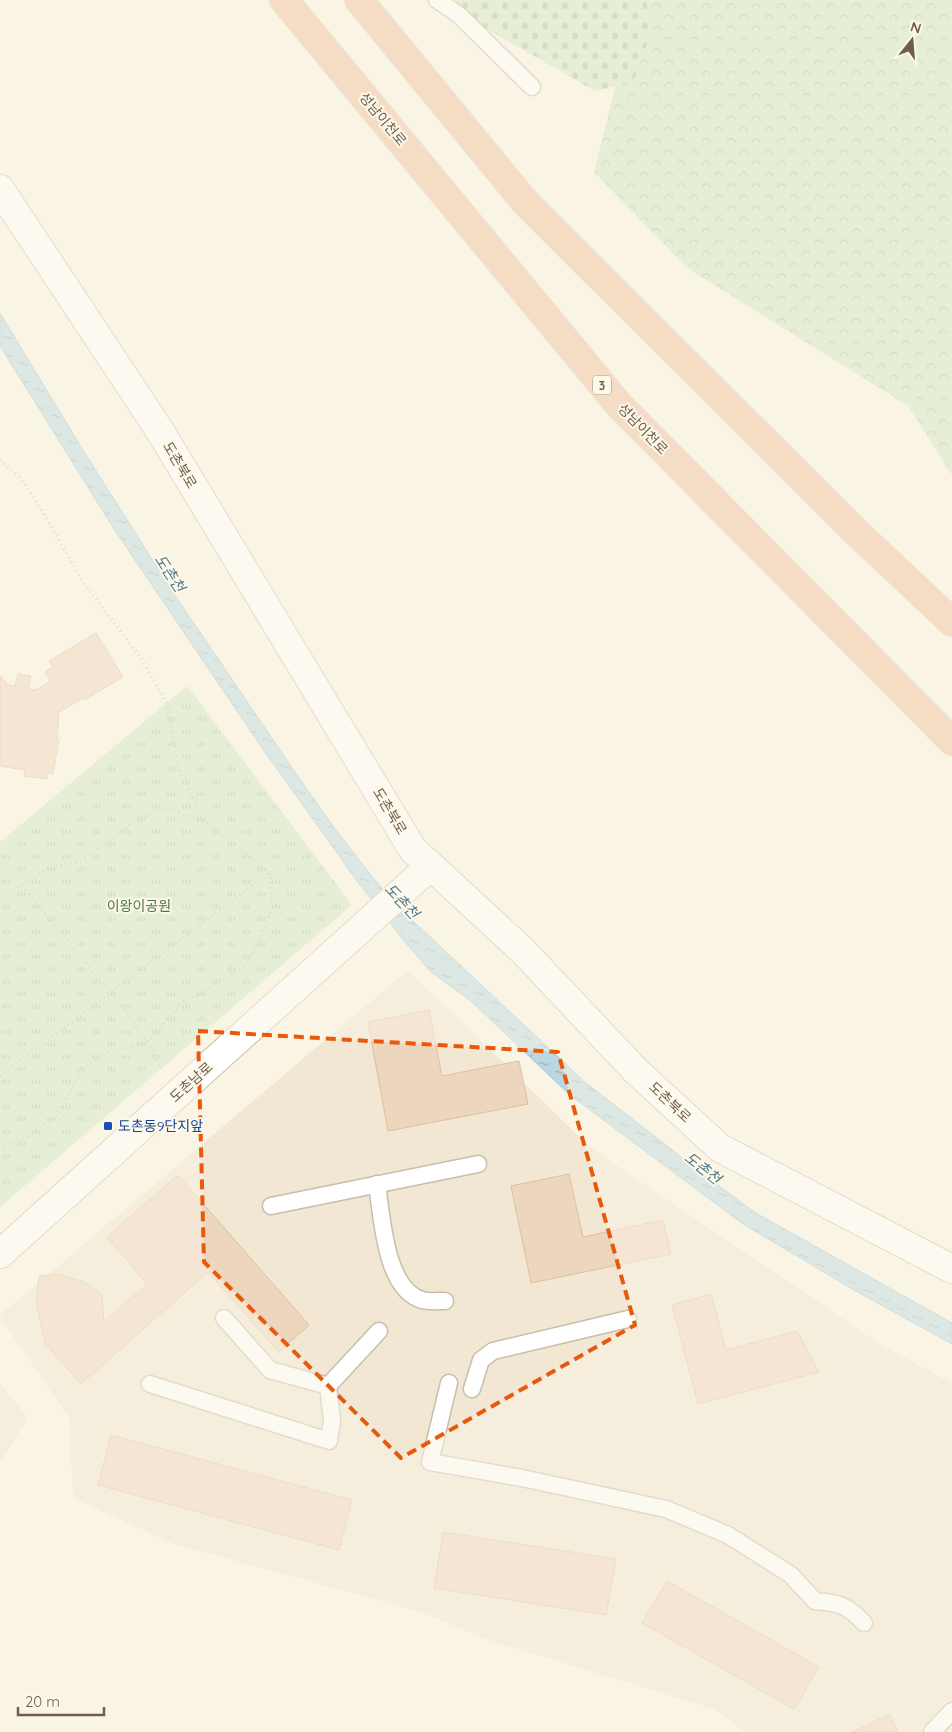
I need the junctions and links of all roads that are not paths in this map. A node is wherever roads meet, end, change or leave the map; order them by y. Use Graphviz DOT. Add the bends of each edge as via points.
graph roads {
  1 [pos="284,0"];
  2 [pos="360,0"];
  3 [pos="437,0"];
  4 [pos="532,87"];
  5 [pos="0,189"];
  6 [pos="952,622"];
  7 [pos="952,741"];
  8 [pos="424,872"];
  9 [pos="478,1164"];
  10 [pos="377,1184"];
  11 [pos="271,1206"];
  12 [pos="0,1254"];
  13 [pos="952,1269"];
  14 [pos="445,1301"];
  15 [pos="224,1318"];
  16 [pos="628,1319"];
  17 [pos="379,1331"];
  18 [pos="449,1383"];
  19 [pos="150,1384"];
  20 [pos="328,1386"];
  21 [pos="472,1389"];
  22 [pos="864,1623"];
  23 [pos="952,1711"];
  24 [pos="932,1732"];
  1 -- 7 [label="highway, 성남이천로 / 3" via="619,405"];
  2 -- 6 [label="highway" via="525,202"];
  3 -- 4 [label="lane" via="459,15"];
  5 -- 8 [label="street, 도촌북로" via="160,431"];
  8 -- 12 [label="street, 도촌남로"];
  8 -- 13 [label="street, 도촌북로" via="523,951 636,1071 720,1148"];
  9 -- 10 [label="lane"];
  10 -- 11 [label="lane"];
  10 -- 14 [label="lane" via="390,1261 396,1276 406,1292 422,1300"];
  15 -- 20 [label="lane" via="270,1370"];
  16 -- 21 [label="lane" via="493,1351 481,1360"];
  17 -- 20 [label="lane"];
  18 -- 22 [label="lane" via="430,1462 522,1478 666,1510 728,1535 791,1575 815,1601 834,1602 851,1610"];
  19 -- 20 [label="lane" via="329,1441 332,1420"];
  23 -- 24 [label="lane"];
}
